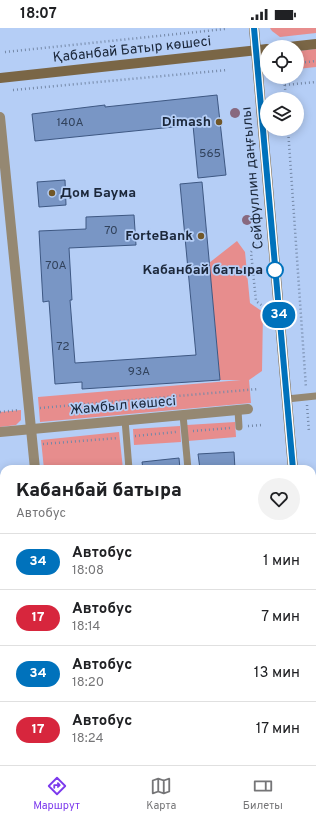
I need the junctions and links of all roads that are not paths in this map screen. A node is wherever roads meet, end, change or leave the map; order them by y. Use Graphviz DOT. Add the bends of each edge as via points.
graph roads {
  1 [pos="254,28"];
  2 [pos="316,44"];
  3 [pos="304,45"];
  4 [pos="256,50"];
  5 [pos="260,50"];
  6 [pos="0,78"];
  7 [pos="0,117"];
  8 [pos="316,396"];
  9 [pos="287,398"];
  10 [pos="243,409"];
  11 [pos="183,415"];
  12 [pos="125,420"];
  13 [pos="239,427"];
  14 [pos="31,428"];
  15 [pos="0,432"];
  16 [pos="35,465"];
  17 [pos="129,465"];
  18 [pos="188,465"];
  19 [pos="293,465"];
  1 -- 4 [label="main road, Сейфуллин даңғылы"];
  2 -- 3 [label="main road"];
  4 -- 5 [label="main road, Қабанбай Батыр көшесі"];
  4 -- 6 [label="main road, Қабанбай Батыр көшесі"];
  4 -- 9 [label="main road, Сейфуллин даңғылы"];
  7 -- 14 [label="street"];
  8 -- 9 [label="lane"];
  9 -- 19 [label="main road, Сейфуллин даңғылы"];
  10 -- 11 [label="street, Жамбыл көшесі"];
  10 -- 13 [label="lane"];
  11 -- 12 [label="street, Жамбыл көшесі"];
  11 -- 18 [label="lane"];
  12 -- 14 [label="street, Жамбыл көшесі"];
  12 -- 17 [label="lane"];
  14 -- 15 [label="street, Жамбыл көшесі"];
  14 -- 16 [label="street"];
}
